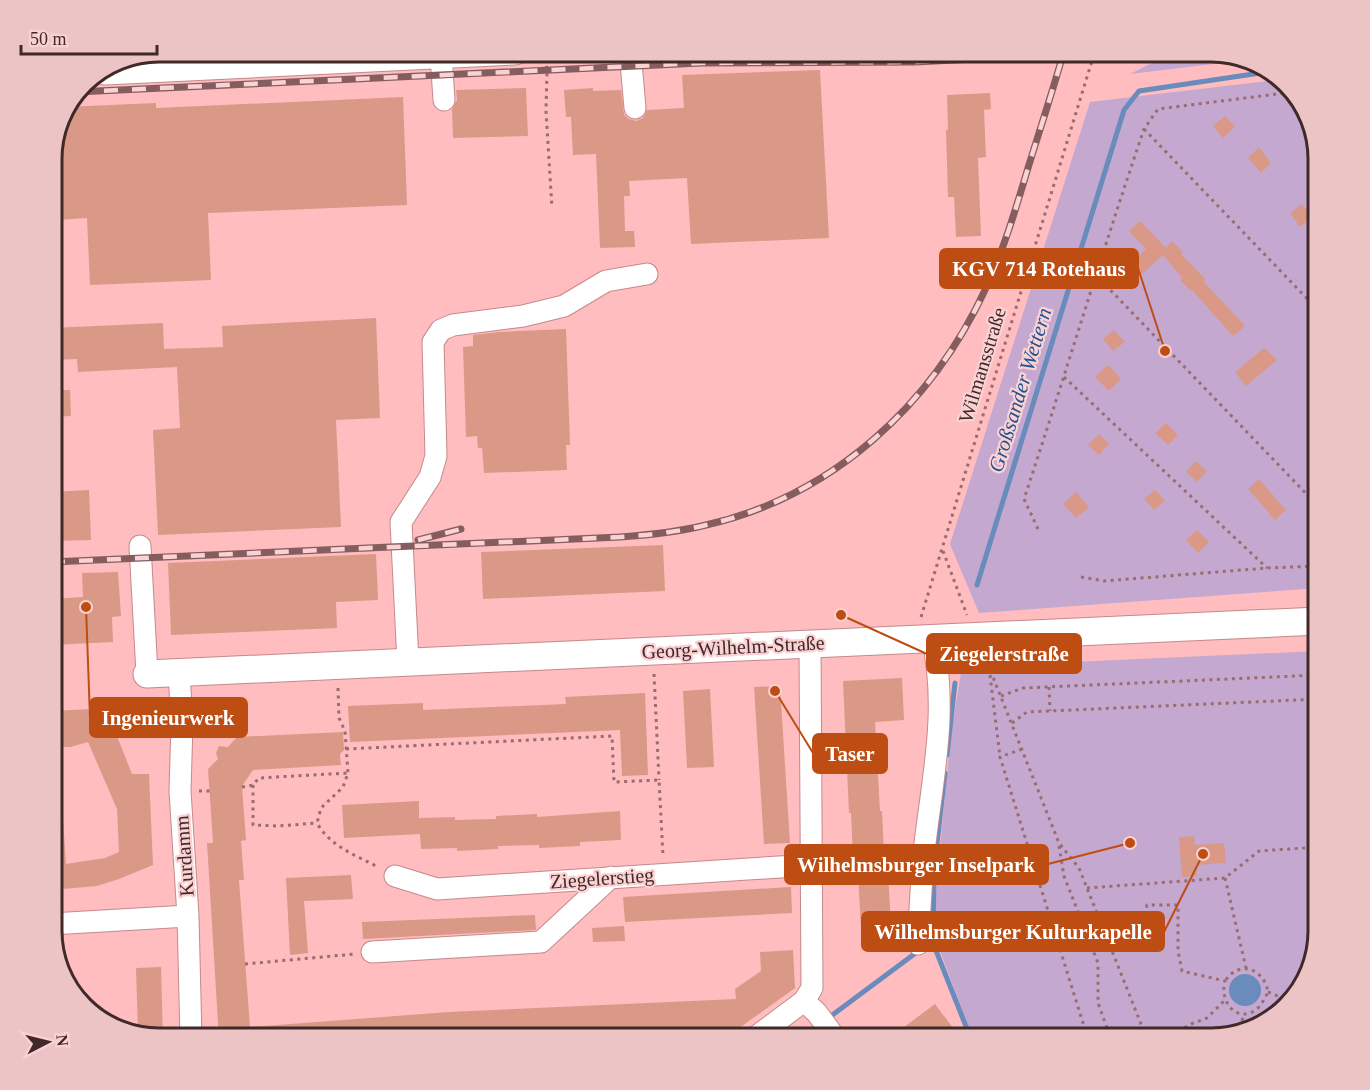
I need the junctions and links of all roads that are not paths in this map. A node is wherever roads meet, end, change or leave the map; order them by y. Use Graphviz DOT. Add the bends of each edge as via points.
graph roads {
  1 [pos="210,62"];
  2 [pos="441,62"];
  3 [pos="631,62"];
  4 [pos="120,70"];
  5 [pos="444,100"];
  6 [pos="635,108"];
  7 [pos="647,274"];
  8 [pos="141,546"];
  9 [pos="1308,621"];
  10 [pos="923,638"];
  11 [pos="810,643"];
  12 [pos="408,662"];
  13 [pos="179,672"];
  14 [pos="147,674"];
  15 [pos="811,865"];
  16 [pos="395,876"];
  17 [pos="611,877"];
  18 [pos="188,916"];
  19 [pos="62,923"];
  20 [pos="918,944"];
  21 [pos="372,952"];
  22 [pos="821,1021"];
  23 [pos="191,1028"];
  24 [pos="795,1028"];
  1 -- 4 [label="main road"];
  2 -- 5 [label="street"];
  3 -- 6 [label="street"];
  7 -- 12 [label="street" via="606,281 564,306 453,325 436,336 436,456 430,477 400,522"];
  8 -- 14 [label="street"];
  9 -- 10 [label="main road, Georg-Wilhelm-Straße"];
  10 -- 11 [label="main road, Georg-Wilhelm-Straße"];
  10 -- 20 [label="street" via="938,660 941,703"];
  11 -- 12 [label="main road, Georg-Wilhelm-Straße"];
  11 -- 15 [label="street"];
  12 -- 13 [label="main road, Georg-Wilhelm-Straße"];
  13 -- 14 [label="main road, Georg-Wilhelm-Straße"];
  13 -- 18 [label="street, Kurdamm" via="180,791"];
  15 -- 17 [label="street, Ziegelerstieg"];
  15 -- 22 [label="street" via="812,988"];
  16 -- 17 [label="street, Ziegelerstieg" via="437,888"];
  17 -- 21 [label="street" via="542,942"];
  18 -- 19 [label="street"];
  18 -- 23 [label="street, Kurdamm"];
  22 -- 24 [label="street"];
}
